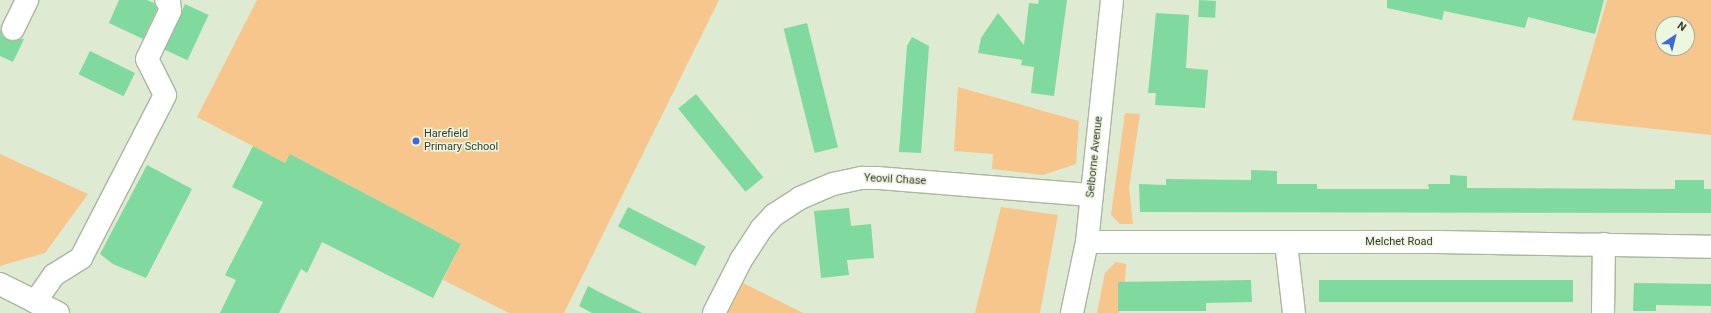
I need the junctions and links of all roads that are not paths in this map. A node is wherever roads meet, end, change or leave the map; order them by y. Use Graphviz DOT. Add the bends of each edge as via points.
graph roads {
  1 [pos="27,0"];
  2 [pos="166,0"];
  3 [pos="1112,0"];
  4 [pos="13,29"];
  5 [pos="1091,195"];
  6 [pos="1087,242"];
  7 [pos="1286,243"];
  8 [pos="1604,244"];
  9 [pos="1711,247"];
  10 [pos="0,284"];
  11 [pos="35,302"];
  12 [pos="58,313"];
  13 [pos="714,313"];
  14 [pos="1072,313"];
  15 [pos="1294,313"];
  16 [pos="1603,313"];
  1 -- 4 [label="street"];
  2 -- 11 [label="street" via="169,1 170,11 147,59 165,95 81,258 54,275"];
  3 -- 5 [label="street, Selborne Avenue"];
  5 -- 6 [label="street, Selborne Avenue"];
  5 -- 13 [label="street, Yeovil Chase" via="873,178 833,184 800,198 774,216 761,229 741,260"];
  6 -- 7 [label="street, Melchet Road"];
  6 -- 14 [label="street, Selborne Avenue"];
  7 -- 8 [label="street, Melchet Road"];
  7 -- 15 [label="street"];
  8 -- 9 [label="street, Melchet Road"];
  8 -- 16 [label="street"];
  10 -- 11 [label="street"];
  11 -- 12 [label="street"];
}
